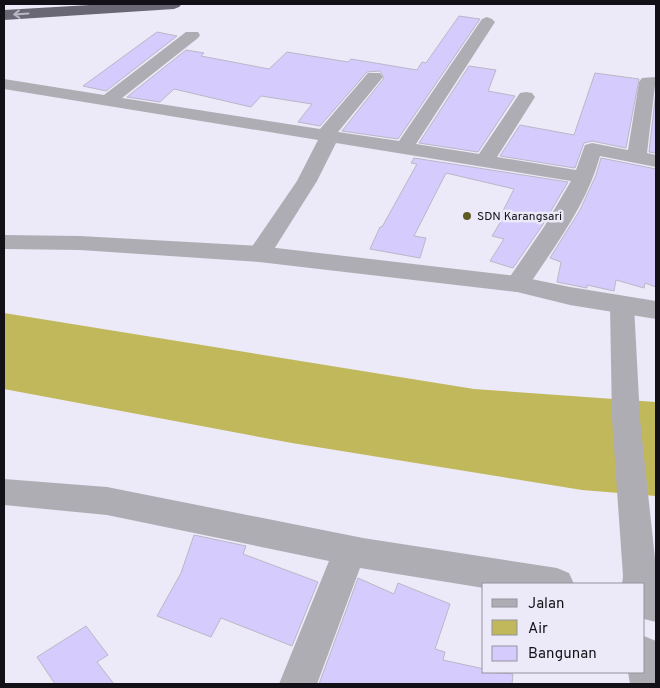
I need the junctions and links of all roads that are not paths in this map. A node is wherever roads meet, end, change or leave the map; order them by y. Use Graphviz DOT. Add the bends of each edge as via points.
graph roads {
  1 [pos="174,4"];
  2 [pos="4,15"];
  3 [pos="487,22"];
  4 [pos="192,35"];
  5 [pos="374,77"];
  6 [pos="656,82"];
  7 [pos="4,84"];
  8 [pos="526,97"];
  9 [pos="107,101"];
  10 [pos="327,136"];
  11 [pos="404,148"];
  12 [pos="647,160"];
  13 [pos="485,161"];
  14 [pos="584,177"];
  15 [pos="4,242"];
  16 [pos="259,254"];
  17 [pos="517,284"];
  18 [pos="656,310"];
  19 [pos="623,318"];
  20 [pos="4,492"];
  21 [pos="350,550"];
  22 [pos="551,583"];
  23 [pos="644,583"];
  24 [pos="645,660"];
  25 [pos="298,684"];
  26 [pos="649,684"];
  1 -- 2 [label="highway, one-way"];
  3 -- 11 [label="street"];
  4 -- 9 [label="street"];
  5 -- 10 [label="street"];
  6 -- 12 [label="street" via="647,84"];
  7 -- 9 [label="street"];
  8 -- 13 [label="street"];
  9 -- 10 [label="street"];
  10 -- 11 [label="street"];
  10 -- 16 [label="street" via="308,181"];
  11 -- 13 [label="street"];
  12 -- 14 [label="street" via="592,149"];
  13 -- 14 [label="street"];
  14 -- 17 [label="street"];
  15 -- 16 [label="street" via="80,243"];
  16 -- 17 [label="street"];
  17 -- 19 [label="street" via="570,296"];
  18 -- 19 [label="street"];
  19 -- 23 [label="street" via="626,419"];
  20 -- 21 [label="street" via="107,501"];
  21 -- 22 [label="street"];
  21 -- 25 [label="street"];
  24 -- 26 [label="street"];
}
